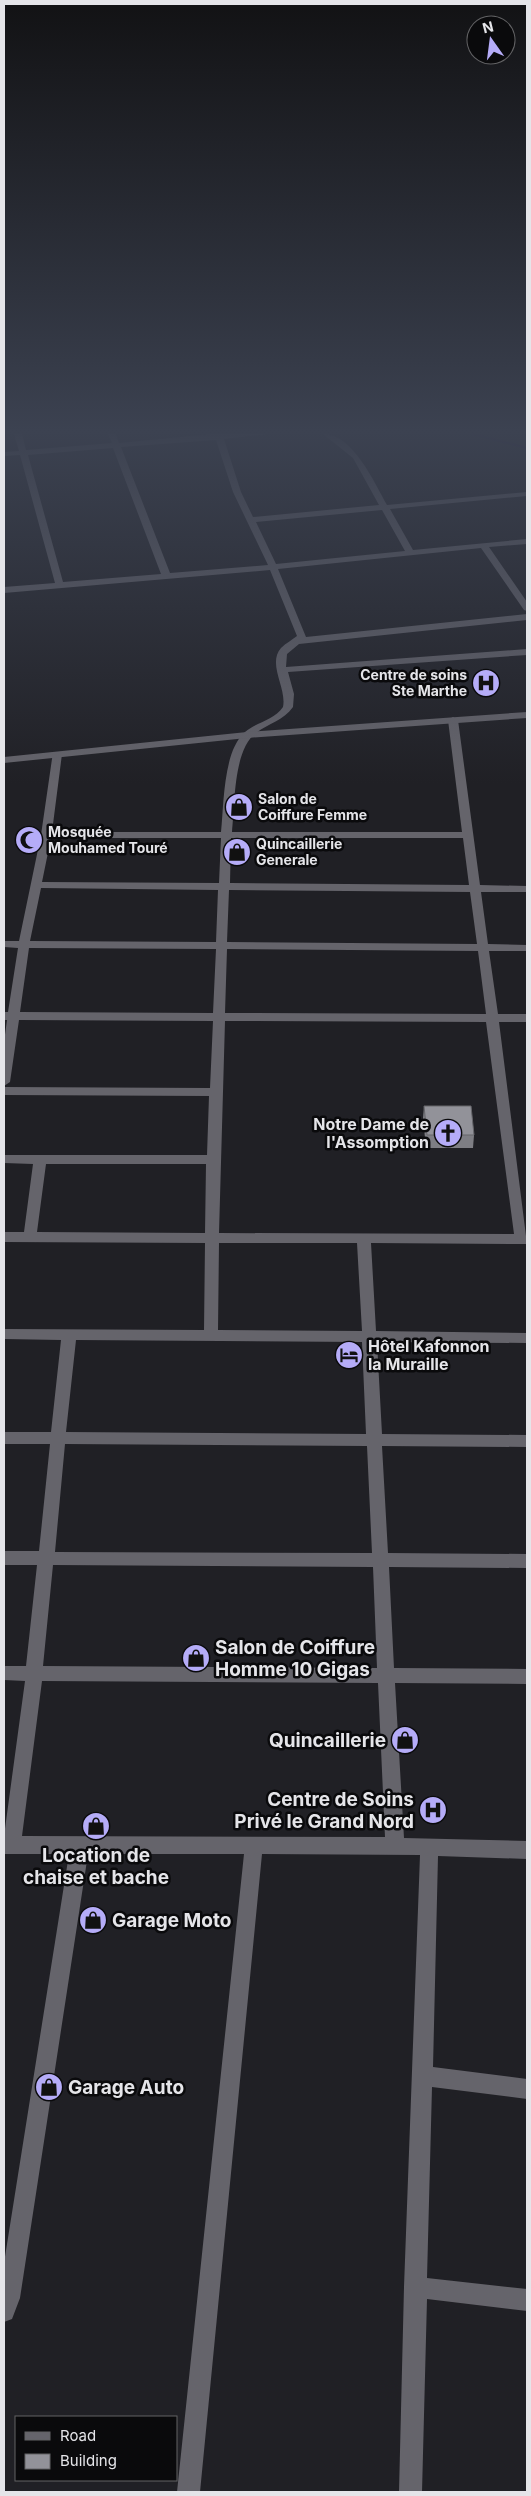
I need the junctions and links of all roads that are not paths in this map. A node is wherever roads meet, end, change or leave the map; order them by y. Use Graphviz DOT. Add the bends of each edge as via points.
graph roads {
  1 [pos="50,550"];
  2 [pos="157,550"];
  3 [pos="265,550"];
  4 [pos="426,550"];
  5 [pos="487,550"];
  6 [pos="410,552"];
  7 [pos="273,567"];
  8 [pos="166,575"];
  9 [pos="59,583"];
  10 [pos="4,590"];
  11 [pos="527,608"];
  12 [pos="527,617"];
  13 [pos="298,641"];
  14 [pos="527,652"];
  15 [pos="283,670"];
  16 [pos="527,715"];
  17 [pos="453,720"];
  18 [pos="246,736"];
  19 [pos="57,754"];
  20 [pos="4,760"];
  21 [pos="46,835"];
  22 [pos="468,835"];
  23 [pos="226,836"];
  24 [pos="37,885"];
  25 [pos="224,887"];
  26 [pos="475,889"];
  27 [pos="527,889"];
  28 [pos="4,944"];
  29 [pos="24,944"];
  30 [pos="222,946"];
  31 [pos="484,948"];
  32 [pos="527,948"];
  33 [pos="8,1016"];
  34 [pos="219,1016"];
  35 [pos="493,1017"];
  36 [pos="527,1018"];
  37 [pos="4,1082"];
  38 [pos="4,1091"];
  39 [pos="215,1092"];
  40 [pos="4,1160"];
  41 [pos="40,1160"];
  42 [pos="213,1160"];
  43 [pos="4,1237"];
  44 [pos="30,1237"];
  45 [pos="212,1237"];
  46 [pos="364,1237"];
  47 [pos="524,1238"];
  48 [pos="4,1334"];
  49 [pos="69,1335"];
  50 [pos="211,1335"];
  51 [pos="369,1336"];
  52 [pos="527,1338"];
  53 [pos="4,1438"];
  54 [pos="60,1438"];
  55 [pos="375,1440"];
  56 [pos="527,1441"];
  57 [pos="4,1558"];
  58 [pos="46,1558"];
  59 [pos="380,1560"];
  60 [pos="527,1561"];
  61 [pos="4,1673"];
  62 [pos="34,1673"];
  63 [pos="387,1675"];
  64 [pos="527,1676"];
  65 [pos="8,1844"];
  66 [pos="80,1845"];
  67 [pos="254,1846"];
  68 [pos="395,1846"];
  69 [pos="429,1847"];
  70 [pos="527,1850"];
  71 [pos="423,2076"];
  72 [pos="527,2089"];
  73 [pos="415,2286"];
  74 [pos="527,2300"];
  75 [pos="4,2311"];
  76 [pos="189,2492"];
  77 [pos="411,2492"];
  1 -- 9 [label="street"];
  2 -- 8 [label="street"];
  3 -- 7 [label="street"];
  4 -- 6 [label="street"];
  5 -- 11 [label="street"];
  6 -- 7 [label="street"];
  7 -- 8 [label="street"];
  7 -- 13 [label="street" via="302,636"];
  8 -- 9 [label="street"];
  9 -- 10 [label="street"];
  12 -- 13 [label="street"];
  13 -- 15 [label="street" via="284,650 281,657"];
  14 -- 15 [label="street"];
  15 -- 18 [label="street" via="288,708"];
  16 -- 17 [label="street"];
  17 -- 18 [label="street"];
  17 -- 22 [label="street"];
  18 -- 19 [label="street"];
  18 -- 23 [label="street" via="238,747"];
  19 -- 20 [label="street"];
  19 -- 21 [label="street"];
  21 -- 23 [label="street"];
  21 -- 24 [label="street"];
  22 -- 23 [label="street"];
  22 -- 26 [label="street"];
  23 -- 25 [label="street"];
  24 -- 25 [label="street"];
  24 -- 29 [label="street"];
  25 -- 26 [label="street"];
  25 -- 30 [label="street"];
  26 -- 27 [label="street"];
  26 -- 31 [label="street"];
  28 -- 29 [label="street"];
  29 -- 30 [label="street"];
  29 -- 33 [label="street"];
  30 -- 31 [label="street"];
  30 -- 34 [label="street"];
  31 -- 32 [label="street"];
  31 -- 35 [label="street"];
  33 -- 34 [label="street"];
  33 -- 37 [label="street"];
  34 -- 35 [label="street"];
  34 -- 39 [label="street"];
  35 -- 36 [label="street"];
  35 -- 47 [label="street"];
  38 -- 39 [label="street"];
  39 -- 42 [label="street"];
  40 -- 41 [label="street"];
  41 -- 42 [label="street"];
  41 -- 44 [label="street"];
  42 -- 45 [label="street"];
  43 -- 44 [label="street"];
  44 -- 45 [label="street"];
  45 -- 46 [label="street"];
  45 -- 50 [label="street"];
  46 -- 47 [label="street"];
  46 -- 51 [label="street"];
  48 -- 49 [label="street"];
  49 -- 50 [label="street"];
  49 -- 54 [label="street"];
  50 -- 51 [label="street"];
  51 -- 52 [label="street"];
  51 -- 55 [label="street"];
  53 -- 54 [label="street"];
  54 -- 55 [label="street"];
  54 -- 58 [label="street"];
  55 -- 56 [label="street"];
  55 -- 59 [label="street"];
  57 -- 58 [label="street"];
  58 -- 59 [label="street"];
  58 -- 62 [label="street"];
  59 -- 60 [label="street"];
  59 -- 63 [label="street"];
  61 -- 62 [label="street"];
  62 -- 63 [label="street"];
  62 -- 65 [label="street"];
  63 -- 64 [label="street"];
  63 -- 68 [label="street"];
  65 -- 66 [label="street"];
  66 -- 67 [label="street"];
  66 -- 75 [label="street" via="9,2298"];
  67 -- 68 [label="street"];
  67 -- 76 [label="street"];
  68 -- 69 [label="street"];
  69 -- 70 [label="street"];
  69 -- 71 [label="street"];
  71 -- 72 [label="street"];
  71 -- 73 [label="street"];
  73 -- 74 [label="street"];
  73 -- 77 [label="street"];
}
